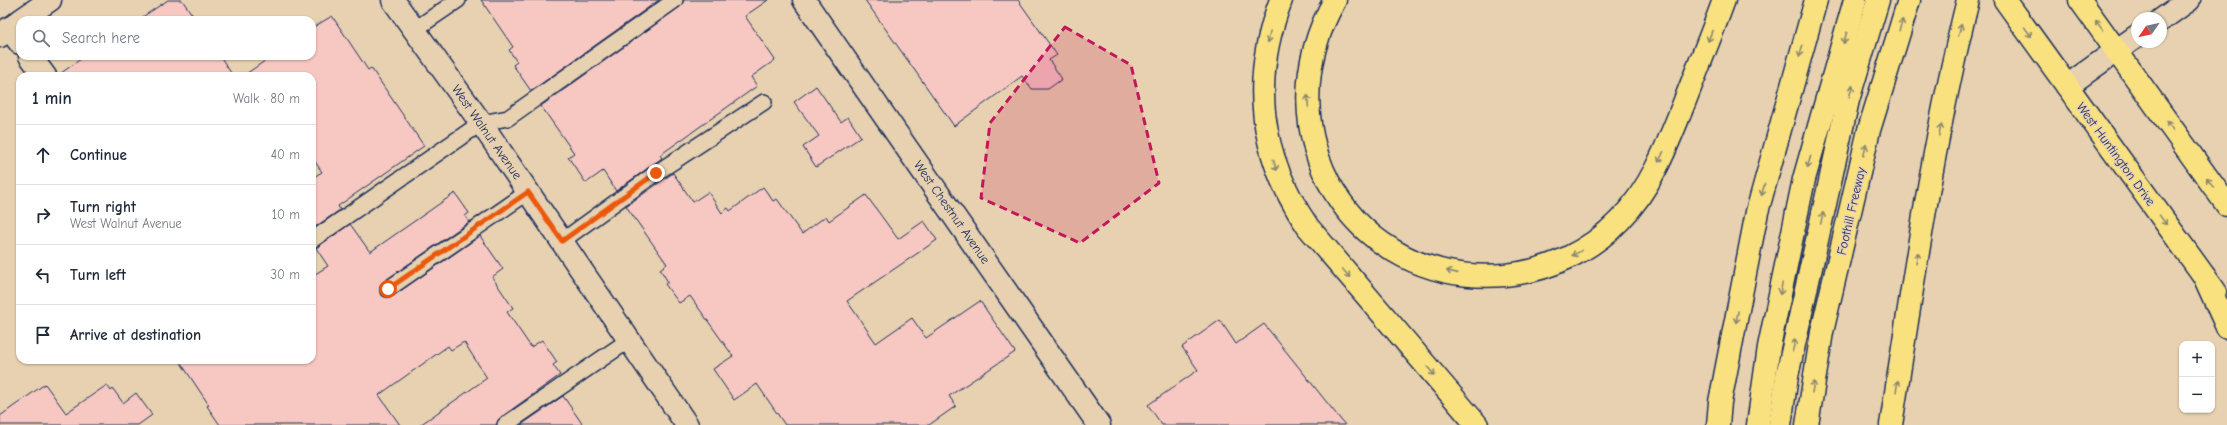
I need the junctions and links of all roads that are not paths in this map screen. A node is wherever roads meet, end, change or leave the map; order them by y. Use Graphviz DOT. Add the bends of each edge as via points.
graph roads {
  1 [pos="50,0"];
  2 [pos="393,0"];
  3 [pos="458,0"];
  4 [pos="675,0"];
  5 [pos="804,0"];
  6 [pos="1281,0"];
  7 [pos="1335,0"];
  8 [pos="1724,0"];
  9 [pos="1816,0"];
  10 [pos="1855,0"];
  11 [pos="1878,0"];
  12 [pos="1909,0"];
  13 [pos="1968,0"];
  14 [pos="2005,0"];
  15 [pos="2080,0"];
  16 [pos="2189,0"];
  17 [pos="30,16"];
  18 [pos="2167,16"];
  19 [pos="414,30"];
  20 [pos="2131,40"];
  21 [pos="2117,51"];
  22 [pos="33,60"];
  23 [pos="42,72"];
  24 [pos="2067,86"];
  25 [pos="764,102"];
  26 [pos="481,123"];
  27 [pos="528,192"];
  28 [pos="2227,205"];
  29 [pos="316,237"];
  30 [pos="562,241"];
  31 [pos="2204,276"];
  32 [pos="388,289"];
  33 [pos="2227,309"];
  34 [pos="2227,327"];
  35 [pos="629,340"];
  36 [pos="505,425"];
  37 [pos="687,425"];
  38 [pos="1099,425"];
  39 [pos="1477,425"];
  40 [pos="1718,425"];
  41 [pos="1758,425"];
  42 [pos="1780,425"];
  43 [pos="1807,425"];
  44 [pos="1891,425"];
  1 -- 17 [label="street"];
  2 -- 19 [label="street, West Walnut Avenue"];
  3 -- 19 [label="lane"];
  4 -- 26 [label="lane" via="508,118"];
  5 -- 38 [label="street, West Chestnut Avenue"];
  6 -- 39 [label="main road, one-way" via="1271,26 1263,68 1263,98 1266,133 1275,166 1288,196 1308,227"];
  8 -- 7 [label="main road, one-way" via="1671,137 1654,172 1620,221 1585,249 1543,268 1519,274 1486,276 1434,268 1389,248 1352,216 1331,188 1313,140 1307,92 1315,44"];
  9 -- 40 [label="main road, one-way" via="1757,212 1720,402"];
  10 -- 41 [label="main road, one-way" via="1804,179 1768,347"];
  42 -- 11 [label="main road, one-way" via="1787,376 1848,100"];
  43 -- 12 [label="main road, Foothill Freeway, one-way" via="1822,332 1869,130"];
  44 -- 13 [label="main road, one-way" via="1921,231 1953,59"];
  14 -- 24 [label="main road, West Huntington Drive, one-way"];
  21 -- 15 [label="main road, one-way"];
  16 -- 18 [label="street"];
  19 -- 26 [label="street, West Walnut Avenue"];
  20 -- 21 [label="street"];
  21 -- 24 [label="street"];
  28 -- 21 [label="main road, one-way"];
  22 -- 23 [label="street"];
  24 -- 31 [label="main road, West Huntington Drive, one-way"];
  25 -- 30 [label="lane" via="656,173"];
  26 -- 27 [label="street, West Walnut Avenue"];
  26 -- 29 [label="lane"];
  27 -- 30 [label="street, West Walnut Avenue"];
  27 -- 32 [label="lane"];
  30 -- 35 [label="street, West Walnut Avenue"];
  31 -- 33 [label="main road, West Huntington Drive"];
  31 -- 34 [label="main road"];
  35 -- 36 [label="lane"];
  35 -- 37 [label="street, West Walnut Avenue"];
}
